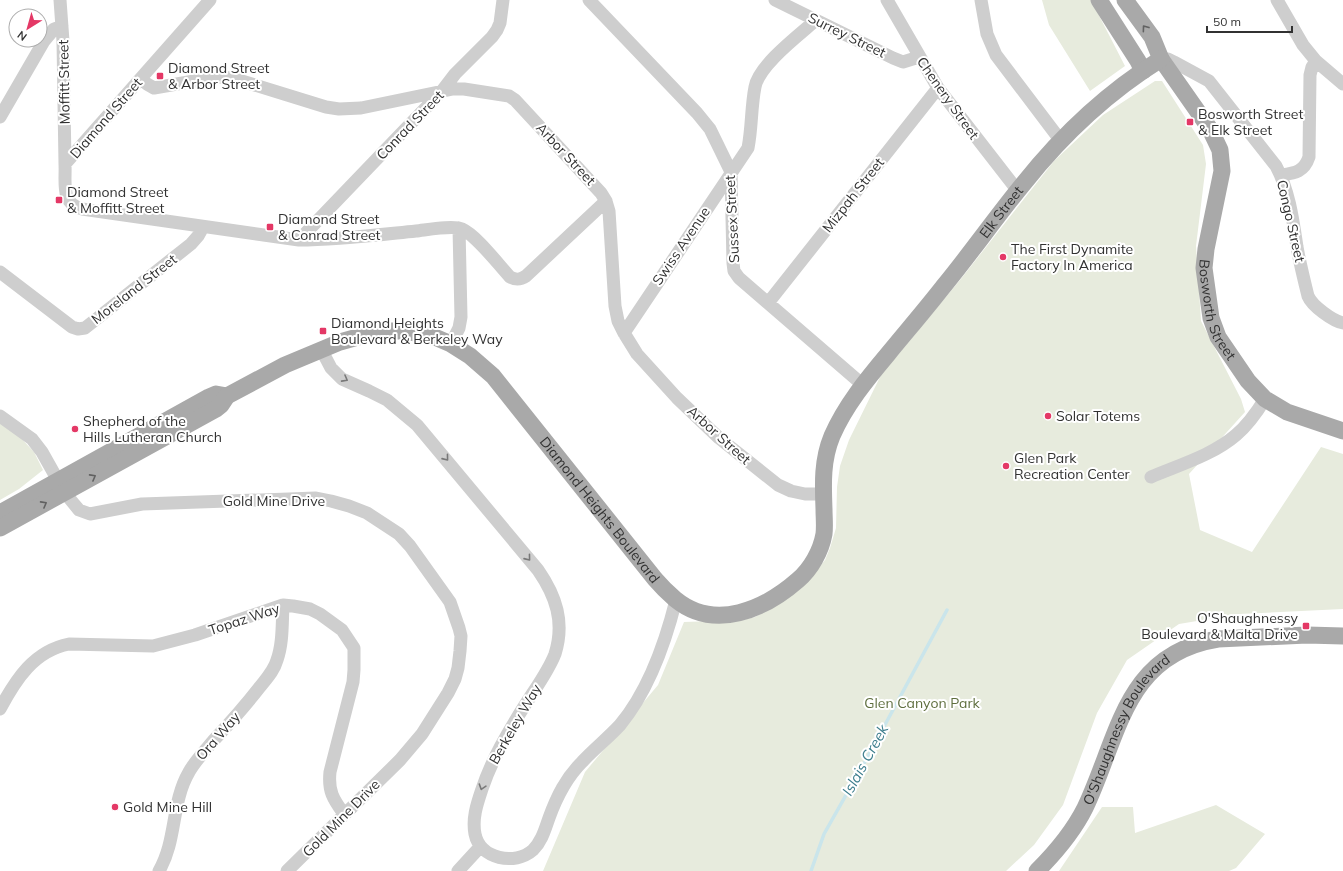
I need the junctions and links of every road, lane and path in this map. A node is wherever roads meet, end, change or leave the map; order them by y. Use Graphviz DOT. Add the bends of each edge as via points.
graph roads {
  1 [pos="60,0"];
  2 [pos="210,0"];
  3 [pos="503,0"];
  4 [pos="589,0"];
  5 [pos="776,0"];
  6 [pos="886,0"];
  7 [pos="981,0"];
  8 [pos="1099,0"];
  9 [pos="1106,0"];
  10 [pos="1125,0"];
  11 [pos="1277,0"];
  12 [pos="816,20"];
  13 [pos="62,26"];
  14 [pos="919,58"];
  15 [pos="1161,59"];
  16 [pos="1316,61"];
  17 [pos="1143,71"];
  18 [pos="141,79"];
  19 [pos="1343,84"];
  20 [pos="938,88"];
  21 [pos="442,91"];
  22 [pos="0,117"];
  23 [pos="1061,141"];
  24 [pos="65,164"];
  25 [pos="731,172"];
  26 [pos="1281,175"];
  27 [pos="1018,191"];
  28 [pos="606,202"];
  29 [pos="203,227"];
  30 [pos="459,228"];
  31 [pos="299,240"];
  32 [pos="0,272"];
  33 [pos="768,303"];
  34 [pos="1343,323"];
  35 [pos="624,333"];
  36 [pos="451,344"];
  37 [pos="321,349"];
  38 [pos="863,385"];
  39 [pos="1265,399"];
  40 [pos="0,416"];
  41 [pos="1343,431"];
  42 [pos="1151,477"];
  43 [pos="62,486"];
  44 [pos="823,494"];
  45 [pos="0,513"];
  46 [pos="0,528"];
  47 [pos="676,600"];
  48 [pos="283,605"];
  49 [pos="1343,636"];
  50 [pos="0,709"];
  51 [pos="344,814"];
  52 [pos="480,847"];
  53 [pos="160,871"];
  54 [pos="287,871"];
  55 [pos="458,871"];
  56 [pos="1037,871"];
  1 -- 13 [label="street, Moffitt Street"];
  2 -- 18 [label="street, Diamond Street"];
  3 -- 21 [label="street, Conrad Street" via="497,30"];
  4 -- 25 [label="street, Sussex Street" via="704,121"];
  5 -- 12 [label="street, Surrey Street"];
  6 -- 14 [label="street, Chenery Street"];
  7 -- 23 [label="street" via="987,34 996,56"];
  8 -- 17 [label="main road"];
  9 -- 15 [label="main road, Bosworth Street" via="1139,42"];
  15 -- 10 [label="main road, Bosworth Street, one-way" via="1152,37"];
  11 -- 16 [label="street" via="1303,45"];
  12 -- 14 [label="street, Surrey Street" via="902,62"];
  12 -- 25 [label="street, Swiss Avenue" via="761,71 755,87 748,148"];
  13 -- 22 [label="street" via="54,29 44,42"];
  13 -- 24 [label="street, Moffitt Street"];
  14 -- 20 [label="street, Chenery Street"];
  15 -- 17 [label="main road, Elk Street"];
  15 -- 26 [label="street, Congo Street" via="1168,59 1209,82"];
  15 -- 39 [label="main road, Bosworth Street" via="1210,129 1220,150 1222,171 1204,264 1211,318 1224,346 1248,381"];
  16 -- 19 [label="street"];
  16 -- 26 [label="street" via="1310,75 1309,157 1302,169"];
  17 -- 23 [label="main road, Elk Street" via="1098,106"];
  18 -- 21 [label="street, Arbor Street" via="154,88 217,77 232,78 339,110 361,108"];
  18 -- 24 [label="street, Diamond Street"];
  20 -- 27 [label="street, Chenery Street"];
  20 -- 33 [label="street, Mizpah Street"];
  21 -- 28 [label="street, Arbor Street" via="464,89 509,96 515,100 601,193"];
  21 -- 31 [label="street, Conrad Street"];
  23 -- 27 [label="main road, Elk Street"];
  24 -- 29 [label="street, Diamond Street" via="66,197 76,208"];
  25 -- 33 [label="street, Sussex Street" via="734,271"];
  25 -- 35 [label="street, Swiss Avenue"];
  26 -- 34 [label="street, Congo Street" via="1308,296 1317,308"];
  27 -- 38 [label="main road, Elk Street"];
  28 -- 30 [label="street" via="521,279 510,276 474,238"];
  28 -- 35 [label="street, Arbor Street" via="609,211 615,306"];
  29 -- 31 [label="street, Diamond Street"];
  29 -- 32 [label="street, Moreland Street" via="191,244 85,328 72,327"];
  30 -- 31 [label="street, Diamond Street"];
  30 -- 36 [label="street" via="461,317"];
  33 -- 38 [label="street, Sussex Street"];
  35 -- 44 [label="street, Arbor Street" via="636,354 698,419 741,456 778,485 791,491"];
  36 -- 37 [label="main road, Diamond Heights Boulevard" via="422,334 379,330"];
  36 -- 47 [label="main road, Diamond Heights Boulevard" via="470,356 504,388 655,579"];
  37 -- 43 [label="main road, Diamond Heights Boulevard" via="227,396 216,394 209,397"];
  37 -- 52 [label="street, Berkeley Way, one-way" via="342,379 387,400 417,425 538,570 554,596 559,624 554,654 488,771 474,813 475,836"];
  38 -- 44 [label="main road, Diamond Heights Boulevard" via="828,446 823,470"];
  39 -- 41 [label="main road" via="1287,412"];
  39 -- 42 [label="street" via="1249,423 1226,443"];
  40 -- 43 [label="street, Gold Mine Drive" via="32,439"];
  43 -- 45 [label="main road, Diamond Heights Boulevard"];
  46 -- 43 [label="main road, Diamond Heights Boulevard, one-way"];
  43 -- 51 [label="street, Gold Mine Drive" via="79,510 88,514 142,504 316,498 331,500 367,513 399,534 410,546 450,602 461,636 458,668 448,693 422,734 400,760"];
  44 -- 47 [label="main road, Diamond Heights Boulevard" via="824,533 815,559 799,580 771,600 748,612 722,615 698,612"];
  47 -- 52 [label="street" via="661,651 642,692 619,726 582,762 563,786 539,844 522,857 510,859 488,853"];
  48 -- 50 [label="street, Topaz Way" via="195,635 152,646 69,644 57,647 27,667"];
  48 -- 51 [label="street, Topaz Way" via="310,609 320,614 342,630 354,648 353,682 329,783 334,801"];
  48 -- 53 [label="street, Ora Way" via="281,645 272,672 198,758 189,772 181,788 171,843"];
  49 -- 56 [label="main road, O'Shaughnessy Boulevard" via="1218,639 1190,646 1164,661 1139,685 1126,706 1077,823 1060,848"];
  51 -- 54 [label="street, Gold Mine Drive"];
  52 -- 55 [label="street"];
}
